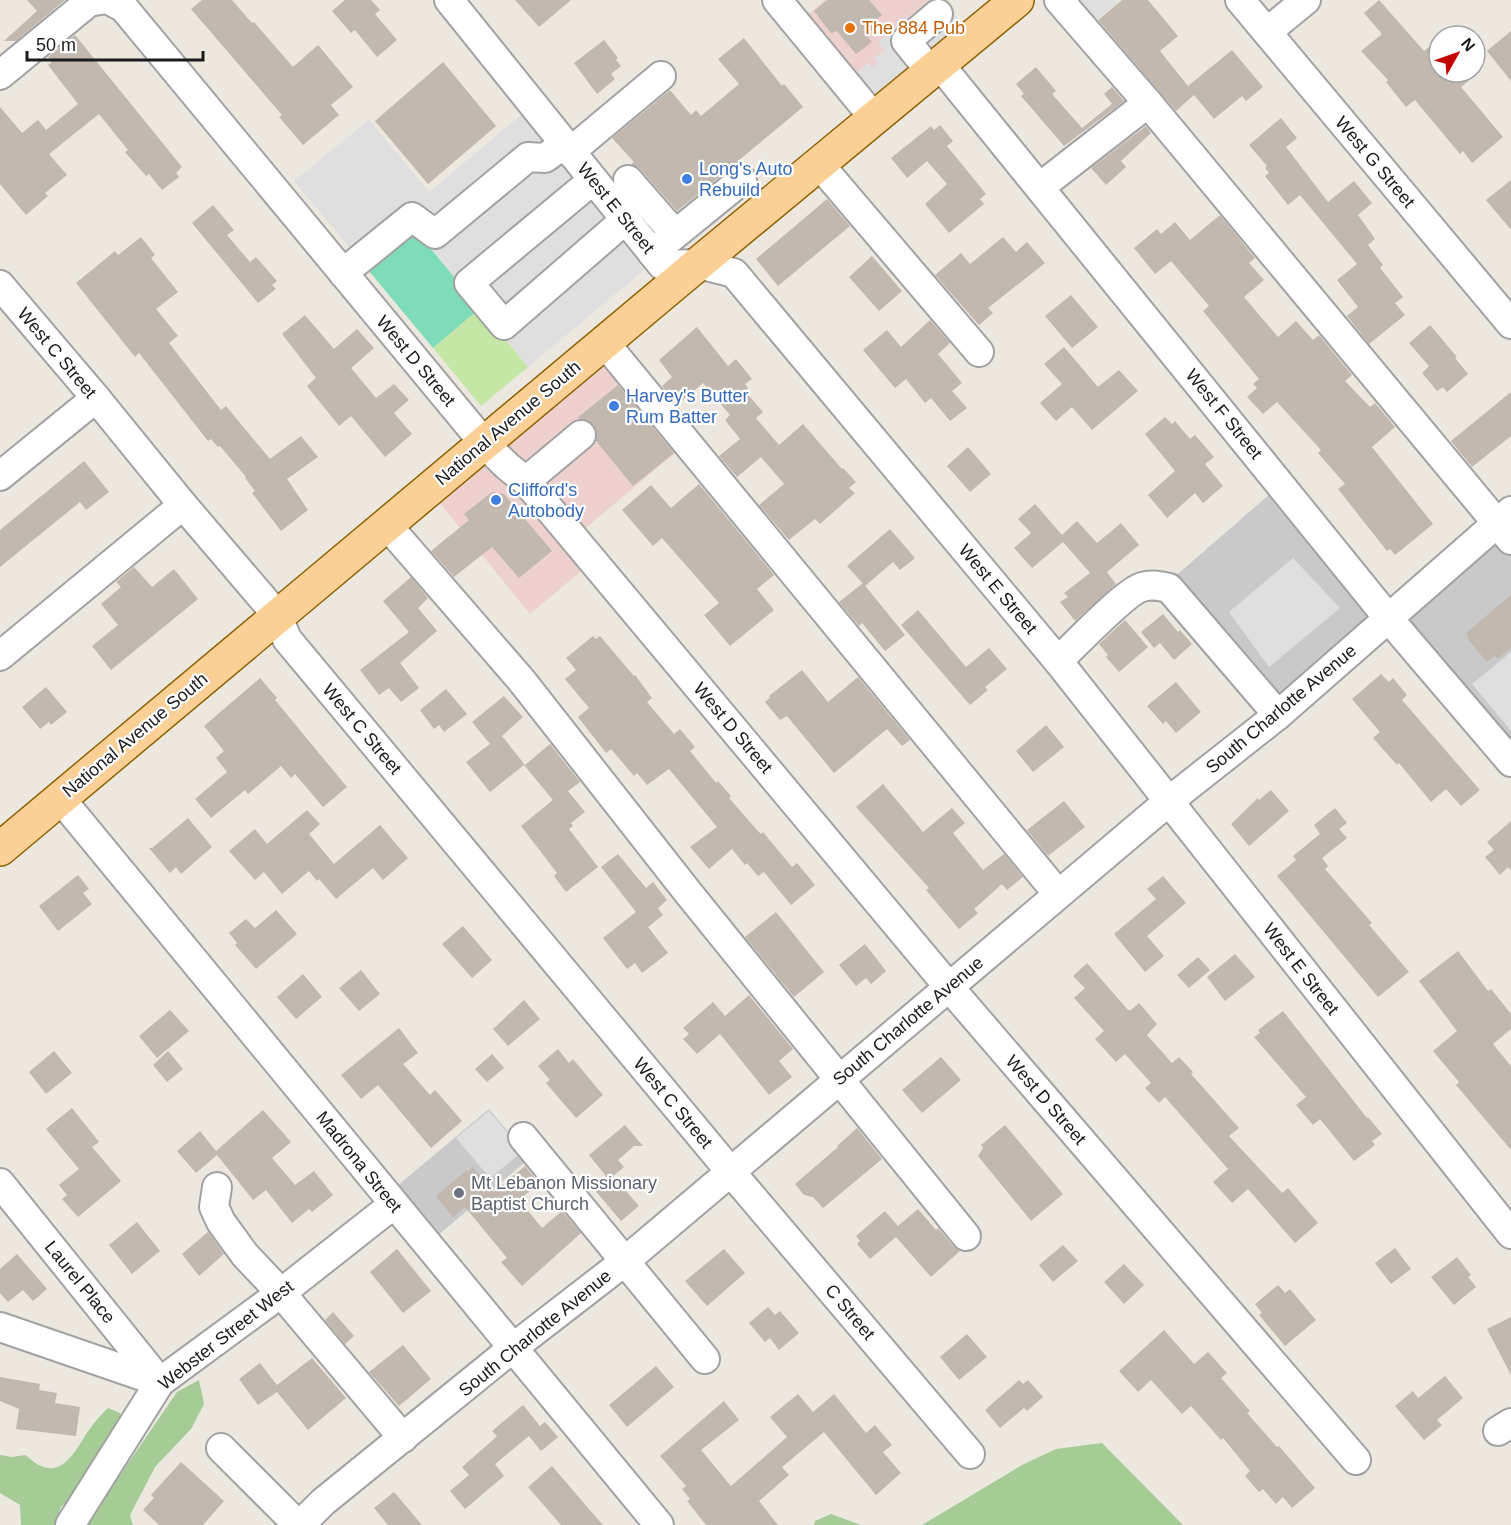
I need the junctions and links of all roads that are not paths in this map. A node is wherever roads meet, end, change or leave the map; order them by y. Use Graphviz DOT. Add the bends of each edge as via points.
graph roads {
  1 [pos="100,0"];
  2 [pos="109,0"];
  3 [pos="449,0"];
  4 [pos="777,0"];
  5 [pos="1017,0"];
  6 [pos="1059,0"];
  7 [pos="1240,0"];
  8 [pos="1306,0"];
  9 [pos="938,14"];
  10 [pos="1267,32"];
  11 [pos="935,69"];
  12 [pos="0,75"];
  13 [pos="661,76"];
  14 [pos="1148,104"];
  15 [pos="875,118"];
  16 [pos="567,148"];
  17 [pos="819,164"];
  18 [pos="593,180"];
  19 [pos="628,180"];
  20 [pos="742,180"];
  21 [pos="1040,187"];
  22 [pos="625,220"];
  23 [pos="675,234"];
  24 [pos="652,253"];
  25 [pos="698,264"];
  26 [pos="343,273"];
  27 [pos="0,286"];
  28 [pos="1511,324"];
  29 [pos="604,342"];
  30 [pos="979,352"];
  31 [pos="96,398"];
  32 [pos="580,435"];
  33 [pos="484,443"];
  34 [pos="0,476"];
  35 [pos="526,481"];
  36 [pos="183,505"];
  37 [pos="387,525"];
  38 [pos="1506,525"];
  39 [pos="277,615"];
  40 [pos="1389,619"];
  41 [pos="0,656"];
  42 [pos="1059,661"];
  43 [pos="1278,714"];
  44 [pos="1511,762"];
  45 [pos="60,798"];
  46 [pos="1169,801"];
  47 [pos="0,849"];
  48 [pos="1058,894"];
  49 [pos="949,987"];
  50 [pos="840,1078"];
  51 [pos="523,1137"];
  52 [pos="730,1171"];
  53 [pos="0,1183"];
  54 [pos="217,1187"];
  55 [pos="394,1204"];
  56 [pos="1511,1234"];
  57 [pos="966,1236"];
  58 [pos="624,1262"];
  59 [pos="281,1293"];
  60 [pos="0,1327"];
  61 [pos="514,1347"];
  62 [pos="705,1359"];
  63 [pos="160,1382"];
  64 [pos="403,1438"];
  65 [pos="221,1448"];
  66 [pos="970,1454"];
  67 [pos="1356,1460"];
  68 [pos="70,1525"];
  69 [pos="299,1525"];
  70 [pos="659,1525"];
  1 -- 12 [label="street" via="89,2"];
  2 -- 26 [label="street, West D Street" via="124,9"];
  3 -- 16 [label="street, West E Street"];
  4 -- 15 [label="street"];
  5 -- 11 [label="main road, National Avenue South"];
  6 -- 14 [label="street"];
  7 -- 10 [label="street, West G Street"];
  8 -- 10 [label="street"];
  9 -- 11 [label="street, West F Street" via="906,41"];
  10 -- 28 [label="street, West G Street"];
  11 -- 15 [label="main road, National Avenue South"];
  11 -- 21 [label="street, West F Street"];
  13 -- 16 [label="street"];
  14 -- 21 [label="street"];
  14 -- 38 [label="street"];
  15 -- 17 [label="main road, National Avenue South"];
  16 -- 18 [label="street, West E Street"];
  16 -- 26 [label="street" via="545,158 528,157 435,234 412,217"];
  17 -- 25 [label="main road, National Avenue South"];
  17 -- 30 [label="street"];
  18 -- 22 [label="street, West E Street"];
  18 -- 22 [label="street" via="470,283 504,325"];
  19 -- 23 [label="street"];
  20 -- 23 [label="street"];
  21 -- 40 [label="street, West F Street"];
  22 -- 24 [label="street, West E Street"];
  23 -- 24 [label="street"];
  24 -- 25 [label="street, West E Street" via="662,265"];
  25 -- 29 [label="main road, National Avenue South"];
  25 -- 42 [label="street, West E Street" via="734,273"];
  26 -- 33 [label="street, West D Street"];
  27 -- 31 [label="street, West C Street"];
  29 -- 33 [label="main road, National Avenue South"];
  29 -- 48 [label="street"];
  31 -- 34 [label="street"];
  31 -- 36 [label="street, West C Street"];
  32 -- 35 [label="street"];
  33 -- 35 [label="street, West D Street"];
  33 -- 37 [label="main road, National Avenue South"];
  35 -- 49 [label="street, West D Street"];
  36 -- 39 [label="street, West C Street"];
  36 -- 41 [label="street"];
  37 -- 39 [label="main road, National Avenue South"];
  37 -- 50 [label="street" via="522,681"];
  38 -- 40 [label="street, South Charlotte Avenue"];
  39 -- 45 [label="main road, National Avenue South"];
  39 -- 52 [label="street, West C Street" via="287,639"];
  40 -- 43 [label="street, South Charlotte Avenue"];
  40 -- 44 [label="street, West F Street"];
  42 -- 43 [label="street" via="1125,598 1153,584 1169,588"];
  42 -- 46 [label="street, West E Street"];
  43 -- 46 [label="street, South Charlotte Avenue"];
  45 -- 47 [label="main road, National Avenue South"];
  45 -- 55 [label="street, Madrona Street"];
  46 -- 48 [label="street, South Charlotte Avenue"];
  46 -- 56 [label="street, West E Street"];
  48 -- 49 [label="street, South Charlotte Avenue"];
  49 -- 50 [label="street, South Charlotte Avenue"];
  49 -- 67 [label="street, West D Street"];
  50 -- 52 [label="street, South Charlotte Avenue"];
  50 -- 57 [label="street"];
  51 -- 58 [label="street"];
  52 -- 58 [label="street, South Charlotte Avenue"];
  52 -- 66 [label="street, C Street"];
  53 -- 63 [label="street, Laurel Place"];
  54 -- 59 [label="street" via="214,1207 221,1222"];
  55 -- 59 [label="street, Webster Street West"];
  55 -- 61 [label="street, Madrona Street"];
  58 -- 61 [label="street, South Charlotte Avenue"];
  58 -- 62 [label="street"];
  59 -- 63 [label="street, Webster Street West"];
  59 -- 64 [label="street"];
  60 -- 63 [label="street"];
  61 -- 64 [label="street, South Charlotte Avenue"];
  61 -- 70 [label="street, Madrona Street"];
  63 -- 68 [label="street, Webster Street West"];
  64 -- 69 [label="street, South Charlotte Avenue"];
  65 -- 69 [label="street"];
}
